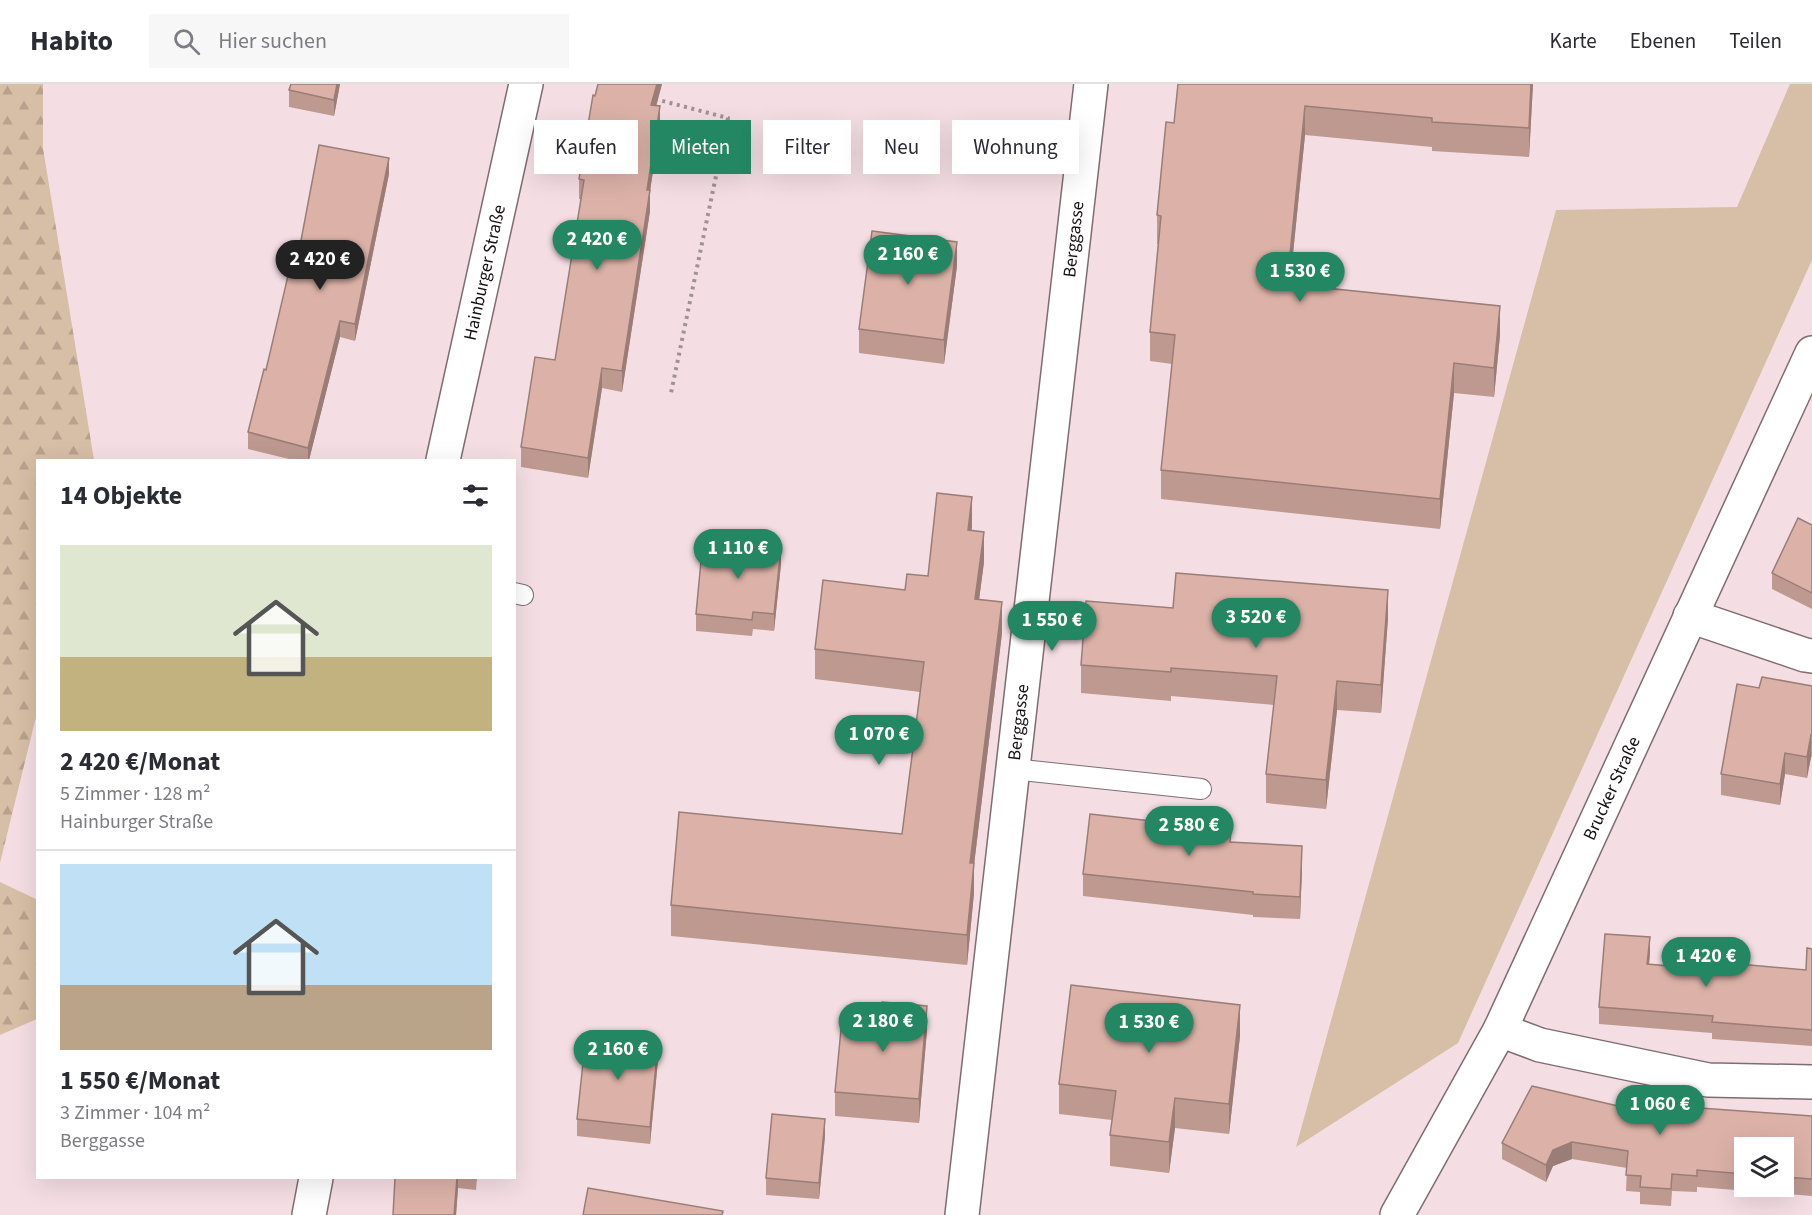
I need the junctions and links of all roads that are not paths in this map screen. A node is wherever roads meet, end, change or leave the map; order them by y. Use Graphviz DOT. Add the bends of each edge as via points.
graph roads {
  1 [pos="526,84"];
  2 [pos="1091,84"];
  3 [pos="1812,353"];
  4 [pos="443,459"];
  5 [pos="1690,616"];
  6 [pos="1812,656"];
  7 [pos="1013,769"];
  8 [pos="1201,789"];
  9 [pos="1500,1030"];
  10 [pos="1812,1082"];
  11 [pos="316,1179"];
  12 [pos="309,1215"];
  13 [pos="962,1215"];
  14 [pos="1397,1215"];
  1 -- 4 [label="street, Hainburger Straße"];
  2 -- 7 [label="street, Berggasse"];
  3 -- 5 [label="street, Brucker Straße"];
  5 -- 6 [label="street"];
  5 -- 9 [label="street, Brucker Straße"];
  7 -- 8 [label="lane"];
  7 -- 13 [label="street, Berggasse"];
  9 -- 10 [label="street" via="1540,1046 1708,1080"];
  9 -- 14 [label="street, Brucker Straße"];
  11 -- 12 [label="street"];
}
